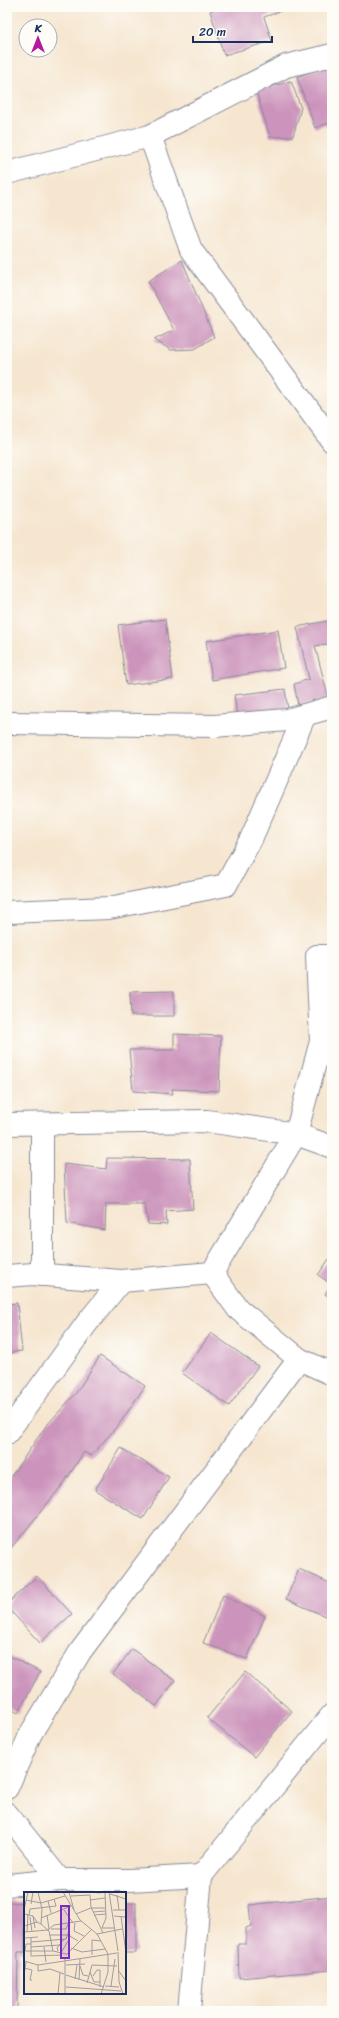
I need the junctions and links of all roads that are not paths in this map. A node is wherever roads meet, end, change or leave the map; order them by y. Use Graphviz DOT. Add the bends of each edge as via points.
graph roads {
  1 [pos="332,54"];
  2 [pos="150,136"];
  3 [pos="7,173"];
  4 [pos="332,441"];
  5 [pos="332,707"];
  6 [pos="305,715"];
  7 [pos="7,723"];
  8 [pos="7,912"];
  9 [pos="332,956"];
  10 [pos="7,1124"];
  11 [pos="42,1124"];
  12 [pos="296,1134"];
  13 [pos="332,1147"];
  14 [pos="212,1273"];
  15 [pos="42,1275"];
  16 [pos="7,1276"];
  17 [pos="121,1281"];
  18 [pos="299,1359"];
  19 [pos="332,1374"];
  20 [pos="7,1433"];
  21 [pos="332,1715"];
  22 [pos="7,1788"];
  23 [pos="7,1814"];
  24 [pos="201,1876"];
  25 [pos="60,1880"];
  26 [pos="7,1885"];
  27 [pos="189,2011"];
  1 -- 2 [label="street" via="286,66"];
  2 -- 3 [label="street"];
  2 -- 4 [label="street" via="191,250"];
  5 -- 6 [label="street"];
  6 -- 7 [label="street" via="287,720 214,726"];
  6 -- 8 [label="street" via="252,839 226,885 109,908"];
  9 -- 12 [label="street" via="317,956 321,1041"];
  10 -- 11 [label="street"];
  11 -- 12 [label="street" via="207,1121"];
  11 -- 15 [label="street"];
  12 -- 13 [label="street"];
  12 -- 14 [label="street"];
  14 -- 17 [label="street"];
  14 -- 18 [label="street" via="238,1309"];
  15 -- 16 [label="street"];
  15 -- 17 [label="street"];
  17 -- 20 [label="street"];
  18 -- 19 [label="street"];
  18 -- 22 [label="street" via="80,1652 31,1733"];
  21 -- 24 [label="street"];
  23 -- 25 [label="street"];
  24 -- 25 [label="street"];
  24 -- 27 [label="street"];
  25 -- 26 [label="street"];
}
